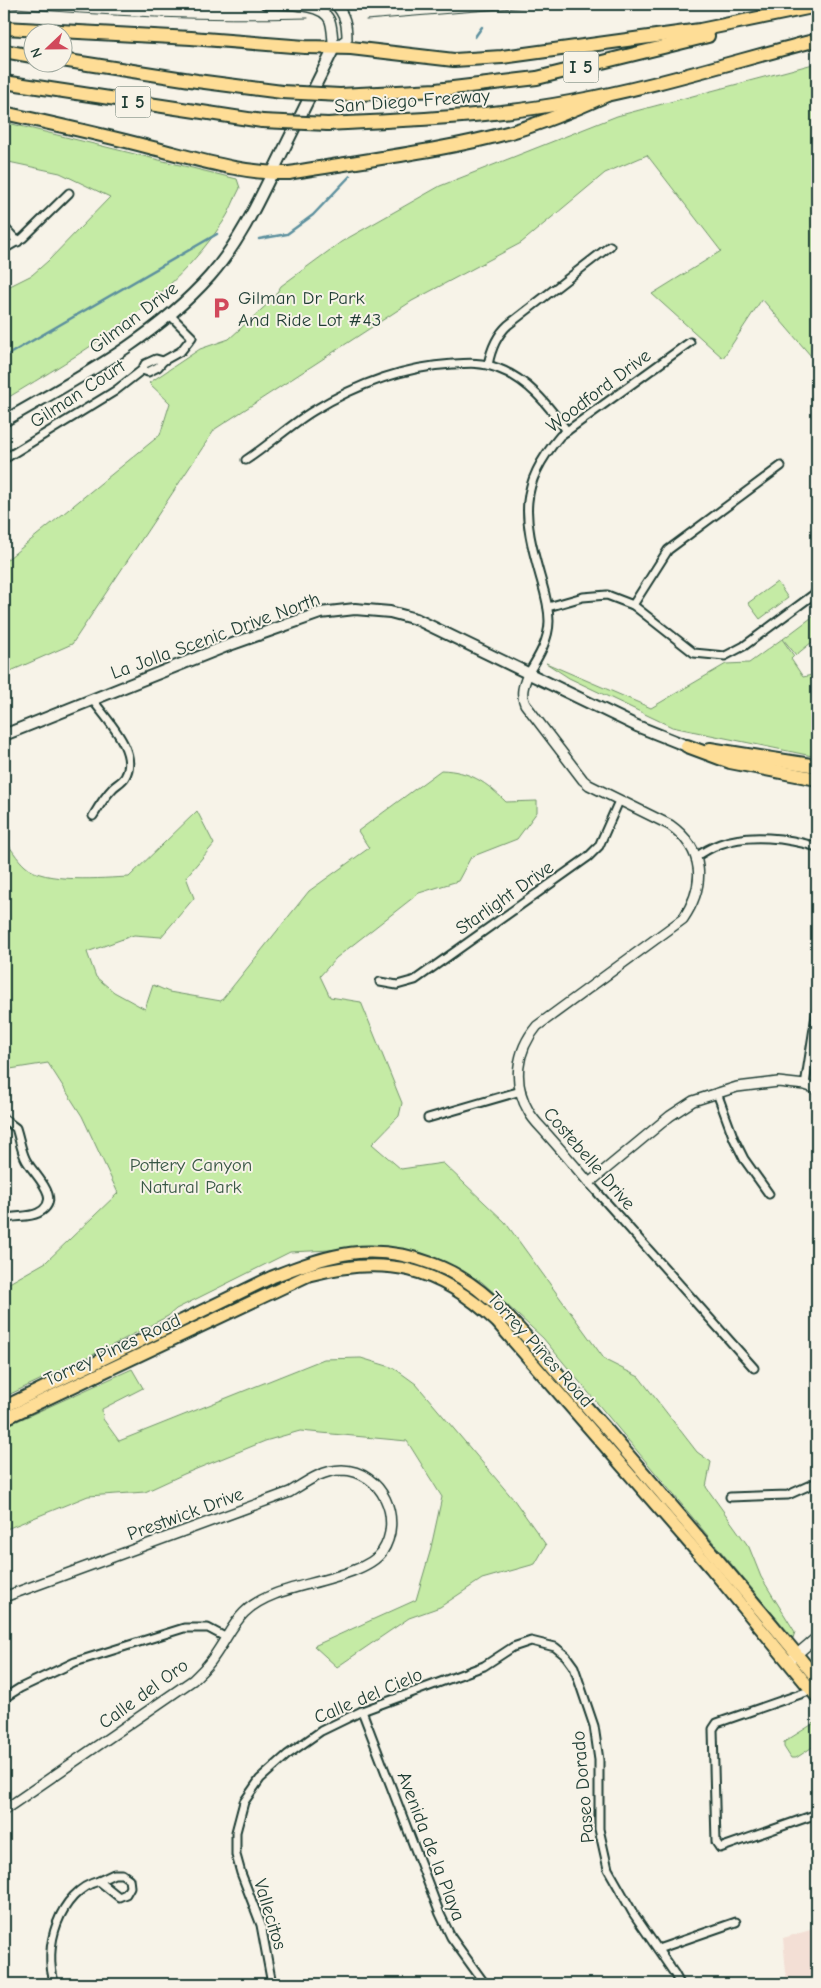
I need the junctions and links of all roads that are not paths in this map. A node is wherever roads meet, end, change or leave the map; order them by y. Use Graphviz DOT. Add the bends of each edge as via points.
graph roads {
  1 [pos="265,4"];
  2 [pos="335,4"];
  3 [pos="817,7"];
  4 [pos="4,28"];
  5 [pos="817,40"];
  6 [pos="334,48"];
  7 [pos="4,51"];
  8 [pos="22,54"];
  9 [pos="72,62"];
  10 [pos="4,82"];
  11 [pos="607,95"];
  12 [pos="4,113"];
  13 [pos="272,173"];
  14 [pos="68,193"];
  15 [pos="4,227"];
  16 [pos="18,242"];
  17 [pos="610,246"];
  18 [pos="4,249"];
  19 [pos="170,315"];
  20 [pos="690,342"];
  21 [pos="488,365"];
  22 [pos="4,421"];
  23 [pos="566,431"];
  24 [pos="4,459"];
  25 [pos="246,460"];
  26 [pos="781,466"];
  27 [pos="817,592"];
  28 [pos="633,605"];
  29 [pos="548,607"];
  30 [pos="528,674"];
  31 [pos="92,699"];
  32 [pos="4,735"];
  33 [pos="688,746"];
  34 [pos="817,766"];
  35 [pos="817,779"];
  36 [pos="619,801"];
  37 [pos="93,816"];
  38 [pos="817,847"];
  39 [pos="696,857"];
  40 [pos="380,982"];
  41 [pos="817,1008"];
  42 [pos="805,1085"];
  43 [pos="817,1089"];
  44 [pos="521,1092"];
  45 [pos="717,1093"];
  46 [pos="428,1118"];
  47 [pos="4,1119"];
  48 [pos="589,1183"];
  49 [pos="769,1194"];
  50 [pos="4,1219"];
  51 [pos="754,1368"];
  52 [pos="4,1407"];
  53 [pos="4,1419"];
  54 [pos="817,1482"];
  55 [pos="374,1483"];
  56 [pos="730,1497"];
  57 [pos="4,1597"];
  58 [pos="226,1637"];
  59 [pos="817,1637"];
  60 [pos="546,1644"];
  61 [pos="793,1658"];
  62 [pos="817,1679"];
  63 [pos="815,1693"];
  64 [pos="4,1698"];
  65 [pos="362,1711"];
  66 [pos="4,1810"];
  67 [pos="817,1814"];
  68 [pos="236,1855"];
  69 [pos="100,1881"];
  70 [pos="736,1922"];
  71 [pos="658,1949"];
  72 [pos="55,1984"];
  73 [pos="272,1984"];
  74 [pos="485,1984"];
  75 [pos="680,1984"];
  1 -- 6 [label="street" via="313,7 321,11 329,19"];
  2 -- 6 [label="street" via="345,18 347,39"];
  3 -- 6 [label="highway" via="700,30 502,57 454,60"];
  3 -- 9 [label="highway, San Diego Freeway / I 5, bridge" via="537,78 436,90 340,95 282,92"];
  4 -- 6 [label="highway"];
  5 -- 11 [label="highway, San Diego Freeway / I 5"];
  6 -- 13 [label="main road, Gilman Drive"];
  7 -- 8 [label="highway"];
  10 -- 11 [label="highway, San Diego Freeway / I 5, bridge" via="262,121 328,124 443,119 526,110"];
  11 -- 13 [label="highway" via="512,132 461,144 289,173"];
  12 -- 13 [label="highway" via="202,161"];
  13 -- 19 [label="main road, Gilman Drive" via="228,253"];
  14 -- 16 [label="street"];
  15 -- 16 [label="street"];
  16 -- 18 [label="street"];
  17 -- 21 [label="street" via="508,324 491,350"];
  19 -- 22 [label="main road, Gilman Drive" via="110,358"];
  19 -- 24 [label="street, Gilman Court" via="192,337 181,351 163,361 156,359 146,364 116,391"];
  20 -- 23 [label="street, Woodford Drive"];
  21 -- 23 [label="street" via="499,368 544,400"];
  21 -- 25 [label="street" via="427,366 401,371 354,389 313,411"];
  23 -- 29 [label="street, Woodford Drive" via="547,452 535,473 526,504 529,537"];
  26 -- 28 [label="street" via="668,550"];
  27 -- 28 [label="street" via="744,646 725,656 694,653"];
  28 -- 29 [label="street" via="606,595 583,597"];
  29 -- 30 [label="street, Woodford Drive" via="548,633"];
  30 -- 31 [label="main road, La Jolla Scenic Drive North" via="416,619 390,612 355,609 320,613"];
  30 -- 33 [label="main road, La Jolla Scenic Drive North" via="665,739"];
  30 -- 36 [label="street" via="522,697 525,704 583,780"];
  31 -- 32 [label="main road, La Jolla Scenic Drive North"];
  31 -- 37 [label="street" via="128,753 125,777 102,801"];
  33 -- 34 [label="highway"];
  33 -- 35 [label="highway" via="730,762"];
  36 -- 39 [label="street" via="670,825 682,834"];
  36 -- 40 [label="street, Starlight Drive" via="599,846 588,856 415,980 397,985"];
  38 -- 39 [label="street" via="768,838 736,840 719,844"];
  39 -- 44 [label="street, Costebelle Drive" via="700,878 698,892 683,919 530,1034 520,1053"];
  41 -- 42 [label="street"];
  42 -- 43 [label="street"];
  42 -- 45 [label="street" via="778,1082"];
  44 -- 46 [label="street"];
  44 -- 48 [label="street, Costebelle Drive" via="529,1113"];
  45 -- 48 [label="street" via="693,1101 670,1116"];
  45 -- 49 [label="street" via="744,1160"];
  47 -- 50 [label="street" via="16,1128 24,1158 47,1188 48,1201 38,1213"];
  48 -- 51 [label="street, Costebelle Drive"];
  52 -- 61 [label="main road, Torrey Pines Road" via="272,1277 312,1261 339,1254 376,1252 433,1264 472,1285 507,1314 676,1509"];
  53 -- 61 [label="main road, Torrey Pines Road" via="309,1275 338,1267 382,1265 422,1273 448,1283 497,1322"];
  54 -- 56 [label="street" via="788,1495"];
  55 -- 57 [label="street, Prestwick Drive" via="343,1470 327,1471 290,1492"];
  55 -- 58 [label="street, Calle del Oro" via="385,1498 392,1522 382,1552 367,1566 275,1594 251,1605"];
  58 -- 64 [label="street" via="208,1628 184,1628 75,1662"];
  58 -- 66 [label="street, Calle del Oro" via="193,1680"];
  59 -- 61 [label="street"];
  60 -- 65 [label="street, Calle del Cielo" via="532,1641 513,1647 484,1666"];
  60 -- 71 [label="street, Paseo Dorado" via="555,1646 574,1667 594,1726 599,1760 599,1829 608,1869 633,1914"];
  61 -- 62 [label="main road, Torrey Pines Road"];
  61 -- 63 [label="main road, Torrey Pines Road"];
  63 -- 67 [label="street" via="717,1723 713,1729 716,1842 720,1848"];
  65 -- 68 [label="street, Calle del Cielo" via="321,1732 287,1755 260,1779 244,1802 236,1832"];
  65 -- 74 [label="street, Avenida de la Playa" via="440,1914 451,1937"];
  68 -- 73 [label="street, Vallecitos" via="261,1925"];
  69 -- 72 [label="street" via="80,1891 60,1914 51,1953"];
  70 -- 71 [label="street"];
  71 -- 75 [label="street, Paseo Dorado"];
}
